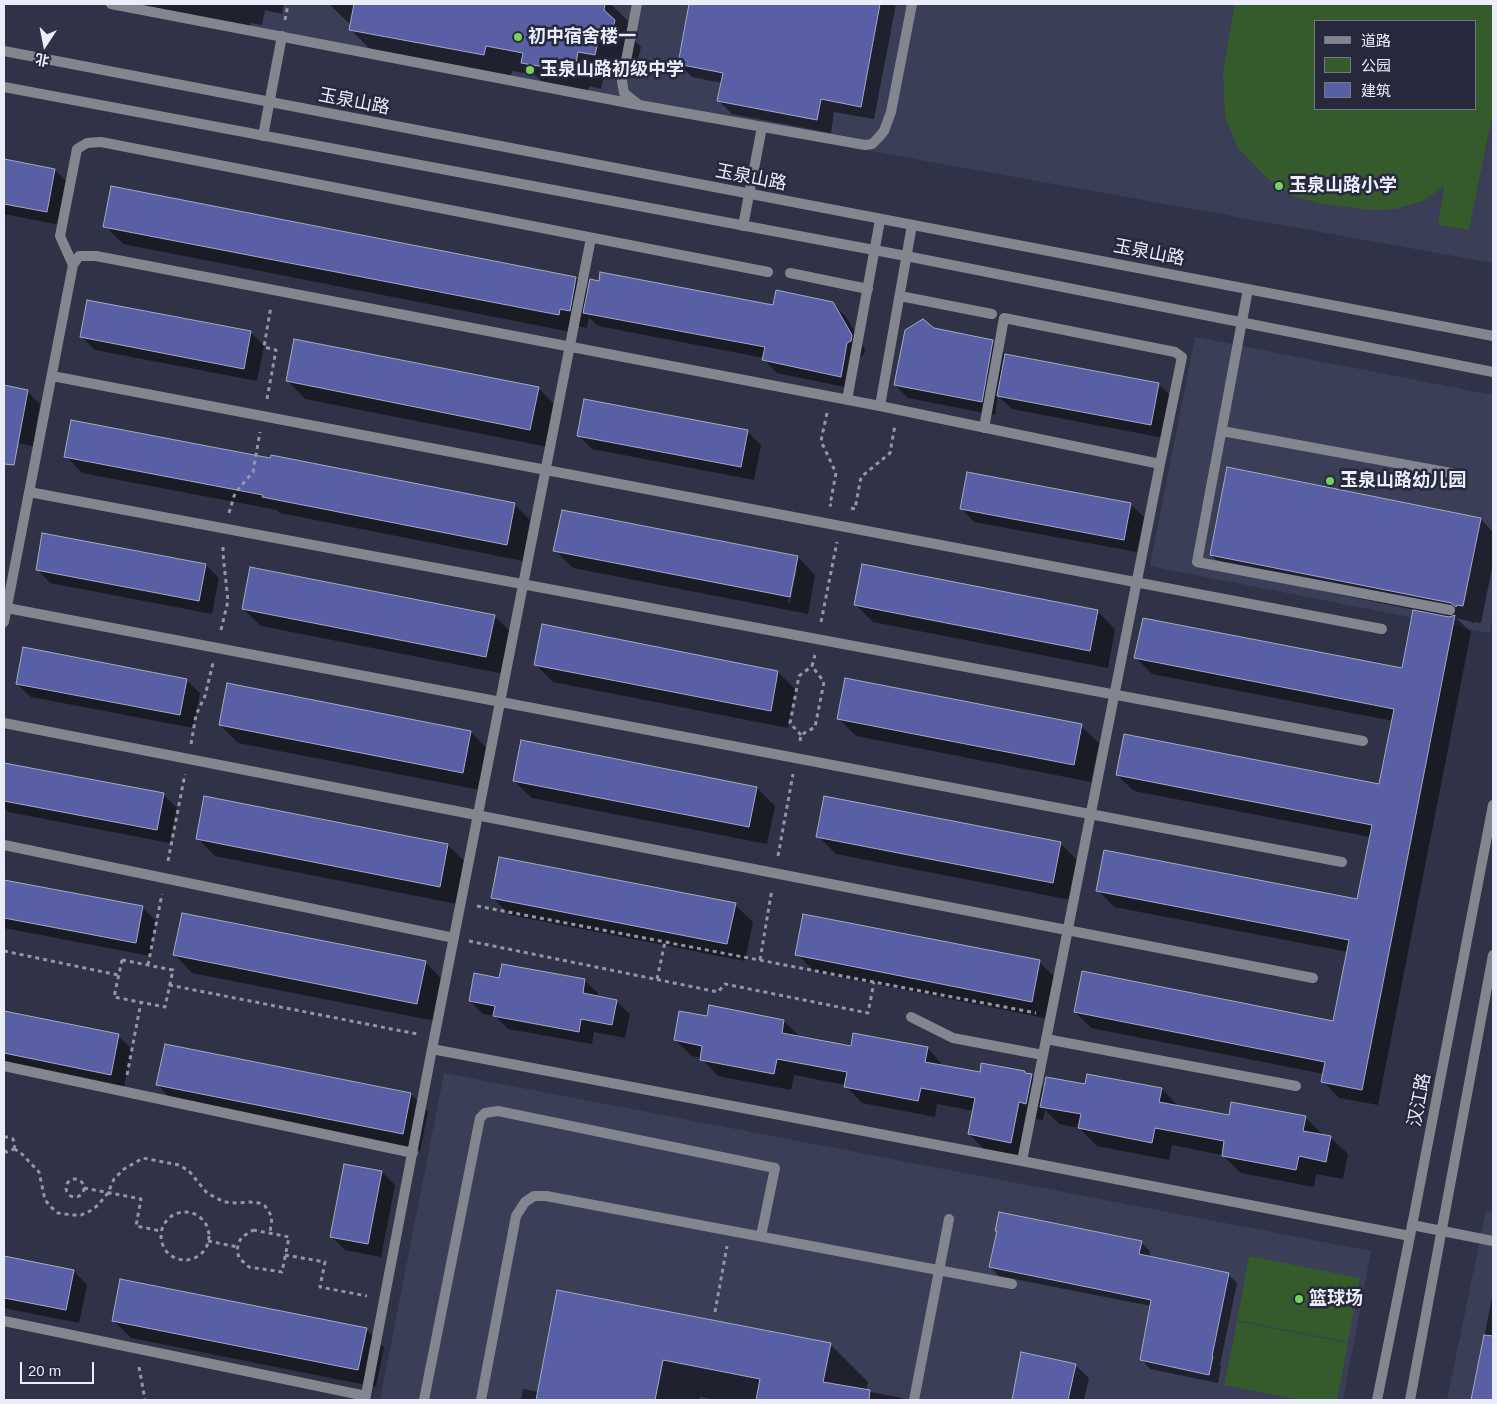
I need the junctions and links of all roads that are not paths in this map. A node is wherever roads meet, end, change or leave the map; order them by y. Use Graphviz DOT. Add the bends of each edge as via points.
graph roads {
  1 [pos="111,4"];
  2 [pos="637,4"];
  3 [pos="912,4"];
  4 [pos="282,36"];
  5 [pos="4,51"];
  6 [pos="4,87"];
  7 [pos="270,102"];
  8 [pos="639,105"];
  9 [pos="762,127"];
  10 [pos="263,136"];
  11 [pos="749,195"];
  12 [pos="880,220"];
  13 [pos="912,225"];
  14 [pos="743,226"];
  15 [pos="592,238"];
  16 [pos="874,250"];
  17 [pos="906,256"];
  18 [pos="73,266"];
  19 [pos="768,272"];
  20 [pos="790,273"];
  21 [pos="868,289"];
  22 [pos="1248,289"];
  23 [pos="900,296"];
  24 [pos="992,314"];
  25 [pos="1242,322"];
  26 [pos="1493,336"];
  27 [pos="570,346"];
  28 [pos="1493,372"];
  29 [pos="52,376"];
  30 [pos="847,400"];
  31 [pos="880,406"];
  32 [pos="984,428"];
  33 [pos="1222,431"];
  34 [pos="1160,464"];
  35 [pos="546,470"];
  36 [pos="1451,473"];
  37 [pos="29,492"];
  38 [pos="1137,582"];
  39 [pos="523,584"];
  40 [pos="6,608"];
  41 [pos="1450,610"];
  42 [pos="4,622"];
  43 [pos="1382,629"];
  44 [pos="1114,695"];
  45 [pos="500,702"];
  46 [pos="4,723"];
  47 [pos="1363,742"];
  48 [pos="1493,805"];
  49 [pos="1091,814"];
  50 [pos="478,815"];
  51 [pos="4,845"];
  52 [pos="1342,862"];
  53 [pos="1068,930"];
  54 [pos="454,938"];
  55 [pos="1493,955"];
  56 [pos="1313,978"];
  57 [pos="911,1017"];
  58 [pos="1046,1039"];
  59 [pos="432,1049"];
  60 [pos="1043,1055"];
  61 [pos="4,1066"];
  62 [pos="1296,1086"];
  63 [pos="413,1153"];
  64 [pos="1022,1161"];
  65 [pos="949,1219"];
  66 [pos="1412,1231"];
  67 [pos="1442,1231"];
  68 [pos="761,1236"];
  69 [pos="1493,1241"];
  70 [pos="940,1271"];
  71 [pos="1012,1284"];
  72 [pos="4,1321"];
  73 [pos="365,1398"];
  74 [pos="424,1400"];
  75 [pos="481,1400"];
  76 [pos="914,1400"];
  77 [pos="1377,1400"];
  78 [pos="1410,1400"];
  1 -- 4 [label="street"];
  2 -- 8 [label="street" via="622,82 624,93"];
  3 -- 9 [label="street" via="891,112 884,131 872,144 864,146"];
  4 -- 7 [label="street"];
  4 -- 8 [label="street"];
  5 -- 7 [label="street, 玉泉山路"];
  6 -- 10 [label="street"];
  7 -- 10 [label="street"];
  7 -- 11 [label="street, 玉泉山路"];
  8 -- 9 [label="street"];
  9 -- 11 [label="street"];
  10 -- 14 [label="street"];
  11 -- 12 [label="street, 玉泉山路"];
  11 -- 14 [label="street"];
  12 -- 13 [label="street, 玉泉山路"];
  12 -- 16 [label="street"];
  13 -- 17 [label="street"];
  13 -- 22 [label="street, 玉泉山路"];
  14 -- 16 [label="street"];
  15 -- 18 [label="street" via="101,142 86,143 76,149 60,236"];
  15 -- 19 [label="street"];
  15 -- 27 [label="street"];
  16 -- 17 [label="street"];
  16 -- 21 [label="street"];
  17 -- 23 [label="street"];
  17 -- 25 [label="street"];
  18 -- 27 [label="street" via="80,256 96,256"];
  18 -- 29 [label="street"];
  20 -- 21 [label="street"];
  21 -- 30 [label="street"];
  22 -- 25 [label="street"];
  22 -- 26 [label="street, 玉泉山路"];
  23 -- 24 [label="street"];
  23 -- 31 [label="street"];
  25 -- 28 [label="street"];
  25 -- 33 [label="street"];
  27 -- 30 [label="street"];
  27 -- 35 [label="street"];
  29 -- 35 [label="street"];
  29 -- 37 [label="street"];
  30 -- 31 [label="street"];
  31 -- 32 [label="street"];
  32 -- 34 [label="street"];
  32 -- 34 [label="street" via="1004,318 1175,352 1182,357"];
  33 -- 36 [label="street"];
  33 -- 41 [label="street" via="1197,562"];
  34 -- 38 [label="street"];
  35 -- 38 [label="street"];
  35 -- 39 [label="street"];
  37 -- 39 [label="street"];
  37 -- 40 [label="street"];
  38 -- 43 [label="street"];
  38 -- 44 [label="street"];
  39 -- 44 [label="street"];
  39 -- 45 [label="street"];
  40 -- 42 [label="street"];
  40 -- 45 [label="street"];
  44 -- 47 [label="street"];
  44 -- 49 [label="street"];
  45 -- 49 [label="street"];
  45 -- 50 [label="street"];
  46 -- 50 [label="street"];
  48 -- 66 [label="street, 汉江路"];
  49 -- 52 [label="street"];
  49 -- 53 [label="street"];
  50 -- 53 [label="street"];
  50 -- 54 [label="street"];
  51 -- 54 [label="street"];
  53 -- 56 [label="street"];
  53 -- 58 [label="street"];
  54 -- 59 [label="street"];
  55 -- 67 [label="street"];
  57 -- 60 [label="street" via="954,1038"];
  58 -- 60 [label="street"];
  58 -- 62 [label="street"];
  59 -- 63 [label="street"];
  59 -- 64 [label="street"];
  60 -- 64 [label="street"];
  61 -- 63 [label="street"];
  63 -- 73 [label="street"];
  64 -- 66 [label="street"];
  65 -- 70 [label="street"];
  66 -- 67 [label="street"];
  66 -- 77 [label="street, 汉江路"];
  67 -- 69 [label="street"];
  67 -- 78 [label="street"];
  68 -- 70 [label="street"];
  68 -- 74 [label="street" via="775,1168 498,1112 485,1113 480,1118"];
  68 -- 75 [label="street" via="534,1196 525,1202 516,1216"];
  70 -- 71 [label="street"];
  70 -- 76 [label="street"];
  72 -- 73 [label="street"];
}
